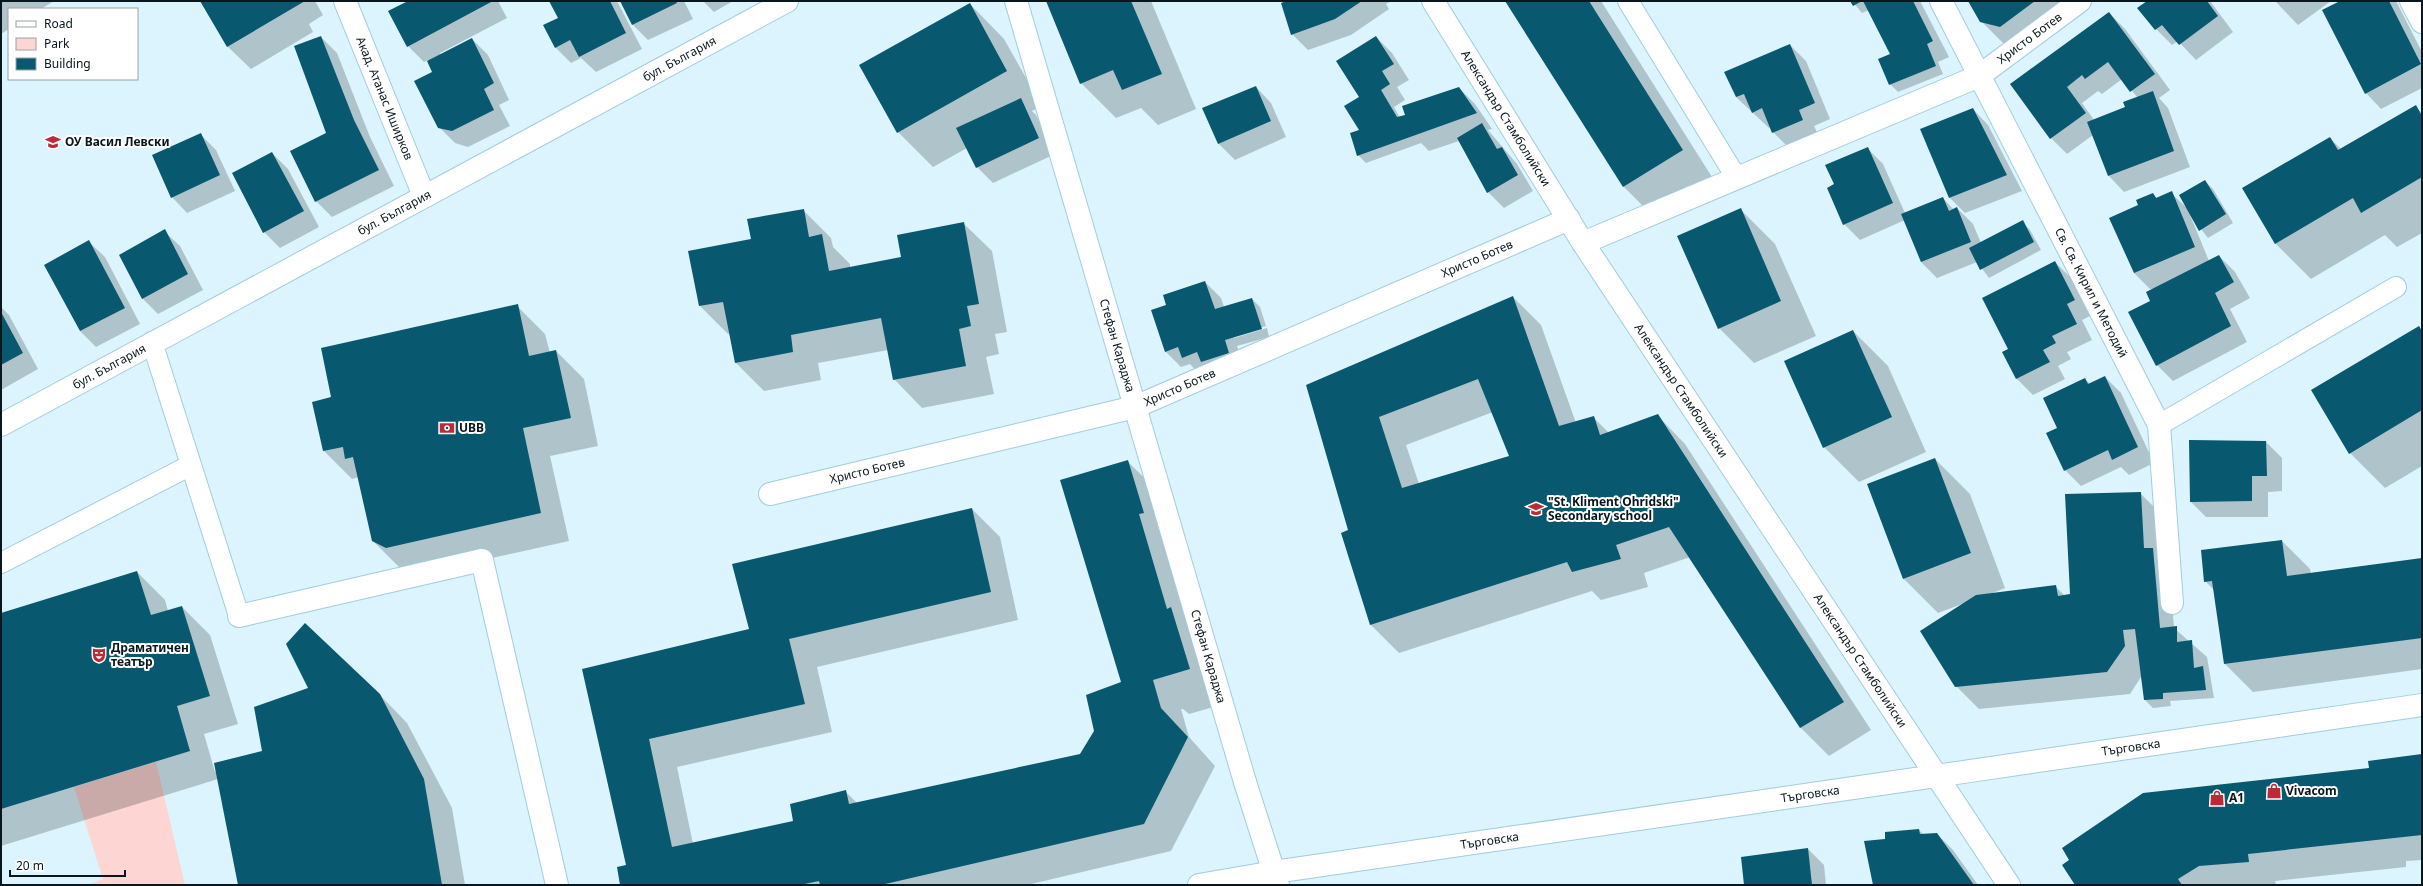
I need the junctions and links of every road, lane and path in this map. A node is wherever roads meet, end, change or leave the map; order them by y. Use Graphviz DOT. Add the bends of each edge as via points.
graph roads {
  1 [pos="345,1"];
  2 [pos="787,1"];
  3 [pos="1016,1"];
  4 [pos="1433,1"];
  5 [pos="1628,1"];
  6 [pos="1941,1"];
  7 [pos="2080,1"];
  8 [pos="2411,1"];
  9 [pos="2422,22"];
  10 [pos="1979,76"];
  11 [pos="1736,178"];
  12 [pos="424,196"];
  13 [pos="1569,219"];
  14 [pos="1584,242"];
  15 [pos="2396,287"];
  16 [pos="152,342"];
  17 [pos="1135,407"];
  18 [pos="1,424"];
  19 [pos="2159,425"];
  20 [pos="191,465"];
  21 [pos="770,494"];
  22 [pos="1,562"];
  23 [pos="2172,603"];
  24 [pos="239,616"];
  25 [pos="2422,705"];
  26 [pos="1936,776"];
  27 [pos="1276,878"];
  28 [pos="557,885"];
  29 [pos="1200,885"];
  30 [pos="2009,885"];
  1 -- 12 [label="street, Акад. Атанас Иширков"];
  2 -- 12 [label="street, бул. България"];
  3 -- 17 [label="street, Стефан Караджа"];
  4 -- 13 [label="street, Александър Стамболийски"];
  5 -- 11 [label="lane"];
  6 -- 10 [label="street, Св. Св. Кирил и Методий"];
  7 -- 10 [label="street, Христо Ботев"];
  8 -- 9 [label="street"];
  10 -- 11 [label="street, Христо Ботев"];
  10 -- 19 [label="street, Св. Св. Кирил и Методий"];
  11 -- 14 [label="street, Христо Ботев"];
  12 -- 16 [label="street, бул. България"];
  13 -- 14 [label="street, Александър Стамболийски"];
  13 -- 17 [label="street, Христо Ботев"];
  14 -- 26 [label="street, Александър Стамболийски"];
  15 -- 19 [label="lane"];
  16 -- 18 [label="street, бул. България"];
  16 -- 20 [label="lane"];
  17 -- 21 [label="street, Христо Ботев"];
  17 -- 27 [label="street, Стефан Караджа" via="1245,782"];
  19 -- 23 [label="street, Св. Св. Кирил и Методий"];
  20 -- 22 [label="lane"];
  20 -- 24 [label="lane"];
  24 -- 28 [label="street" via="482,560"];
  25 -- 26 [label="street, Търговска"];
  26 -- 27 [label="street, Търговска"];
  26 -- 30 [label="street, Александър Стамболийски"];
  27 -- 29 [label="street, Търговска"];
}
